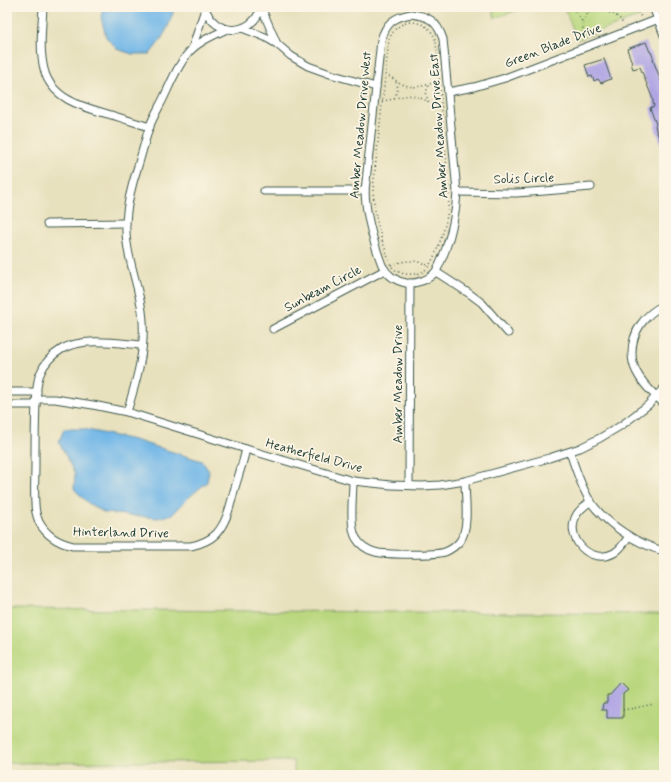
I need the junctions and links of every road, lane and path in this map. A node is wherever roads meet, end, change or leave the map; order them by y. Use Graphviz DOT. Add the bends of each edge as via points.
graph roads {
  1 [pos="43,7"];
  2 [pos="261,7"];
  3 [pos="572,7"];
  4 [pos="582,7"];
  5 [pos="598,7"];
  6 [pos="632,7"];
  7 [pos="653,7"];
  8 [pos="205,8"];
  9 [pos="589,11"];
  10 [pos="411,14"];
  11 [pos="641,17"];
  12 [pos="661,18"];
  13 [pos="582,24"];
  14 [pos="623,24"];
  15 [pos="242,28"];
  16 [pos="226,29"];
  17 [pos="664,35"];
  18 [pos="585,38"];
  19 [pos="277,44"];
  20 [pos="192,50"];
  21 [pos="385,75"];
  22 [pos="396,80"];
  23 [pos="439,81"];
  24 [pos="430,84"];
  25 [pos="376,87"];
  26 [pos="448,92"];
  27 [pos="394,98"];
  28 [pos="382,101"];
  29 [pos="428,102"];
  30 [pos="442,107"];
  31 [pos="150,127"];
  32 [pos="591,187"];
  33 [pos="264,191"];
  34 [pos="365,191"];
  35 [pos="458,192"];
  36 [pos="126,223"];
  37 [pos="47,224"];
  38 [pos="391,265"];
  39 [pos="429,266"];
  40 [pos="385,270"];
  41 [pos="436,272"];
  42 [pos="410,283"];
  43 [pos="664,305"];
  44 [pos="273,330"];
  45 [pos="508,334"];
  46 [pos="142,345"];
  47 [pos="664,388"];
  48 [pos="7,392"];
  49 [pos="657,396"];
  50 [pos="37,399"];
  51 [pos="664,404"];
  52 [pos="7,405"];
  53 [pos="127,412"];
  54 [pos="246,449"];
  55 [pos="570,452"];
  56 [pos="353,481"];
  57 [pos="465,481"];
  58 [pos="409,485"];
  59 [pos="591,501"];
  60 [pos="629,536"];
  61 [pos="664,551"];
  62 [pos="654,704"];
  63 [pos="623,710"];
  1 -- 31 [label="street" via="42,60 46,75 54,88 82,106"];
  2 -- 15 [label="street" via="254,21"];
  2 -- 19 [label="street"];
  3 -- 13 [label="path"];
  4 -- 9 [label="path"];
  5 -- 9 [label="path" via="592,12"];
  5 -- 14 [label="path" via="619,17"];
  6 -- 11 [label="path"];
  7 -- 12 [label="street"];
  8 -- 16 [label="street" via="208,17"];
  8 -- 20 [label="street"];
  9 -- 13 [label="path"];
  10 -- 25 [label="street, Amber Meadow Drive West" via="390,22 383,32"];
  10 -- 26 [label="street, Amber Meadow Drive East" via="424,16 438,26 445,48"];
  12 -- 17 [label="street"];
  12 -- 26 [label="street, Green Blade Drive" via="505,78 474,88"];
  13 -- 18 [label="path"];
  15 -- 16 [label="street"];
  15 -- 19 [label="street"];
  16 -- 20 [label="street"];
  19 -- 25 [label="street" via="308,66"];
  20 -- 31 [label="street" via="170,83"];
  21 -- 22 [label="path"];
  21 -- 23 [label="path" via="392,32 404,23 417,22 428,27 434,36"];
  21 -- 28 [label="path"];
  22 -- 24 [label="path" via="412,87"];
  22 -- 27 [label="path" via="398,90"];
  23 -- 24 [label="path"];
  23 -- 30 [label="path"];
  24 -- 29 [label="path" via="426,92"];
  25 -- 34 [label="street, Amber Meadow Drive West"];
  26 -- 35 [label="street, Amber Meadow Drive East"];
  27 -- 28 [label="path"];
  27 -- 29 [label="path" via="414,96"];
  28 -- 38 [label="path" via="373,189 376,221"];
  29 -- 30 [label="path"];
  30 -- 39 [label="path" via="449,194 443,230"];
  31 -- 36 [label="street" via="129,195"];
  32 -- 35 [label="street, Solis Circle" via="516,193"];
  33 -- 34 [label="street"];
  34 -- 40 [label="street, Amber Meadow Drive West" via="370,226"];
  35 -- 41 [label="street, Amber Meadow Drive East" via="454,223"];
  36 -- 37 [label="street"];
  36 -- 46 [label="street" via="128,245 142,310"];
  38 -- 39 [label="path" via="412,260"];
  38 -- 39 [label="path" via="399,272 410,275 420,273"];
  40 -- 42 [label="street" via="392,277"];
  40 -- 44 [label="street, Sunbeam Circle"];
  41 -- 42 [label="street" via="424,280"];
  41 -- 45 [label="street" via="482,303"];
  42 -- 58 [label="street, Amber Meadow Drive"];
  43 -- 49 [label="street" via="642,322 632,342 635,370"];
  46 -- 50 [label="street, Hinterland Drive" via="86,342 66,347 49,359 44,366 38,383"];
  46 -- 53 [label="street" via="140,366"];
  47 -- 49 [label="street, Heatherfield Drive"];
  48 -- 50 [label="street, Heatherfield Drive"];
  49 -- 51 [label="street"];
  49 -- 55 [label="street, Heatherfield Drive" via="622,425"];
  50 -- 52 [label="street, Heatherfield Drive"];
  50 -- 53 [label="street, Heatherfield Drive" via="74,402"];
  50 -- 54 [label="street, Hinterland Drive" via="36,514 49,534 60,542 73,546 185,546 207,541 223,525 228,514"];
  53 -- 54 [label="street, Heatherfield Drive"];
  54 -- 56 [label="street, Heatherfield Drive"];
  55 -- 57 [label="street, Heatherfield Drive"];
  55 -- 59 [label="street"];
  56 -- 57 [label="street" via="352,523 355,537 360,543 377,553 437,554 455,546 464,533"];
  56 -- 58 [label="street, Heatherfield Drive"];
  57 -- 58 [label="street, Heatherfield Drive" via="440,485"];
  59 -- 60 [label="street" via="610,522"];
  59 -- 60 [label="street" via="578,513 574,523 574,535 584,550 602,556 615,553"];
  60 -- 61 [label="street"];
  62 -- 63 [label="path"];
}
